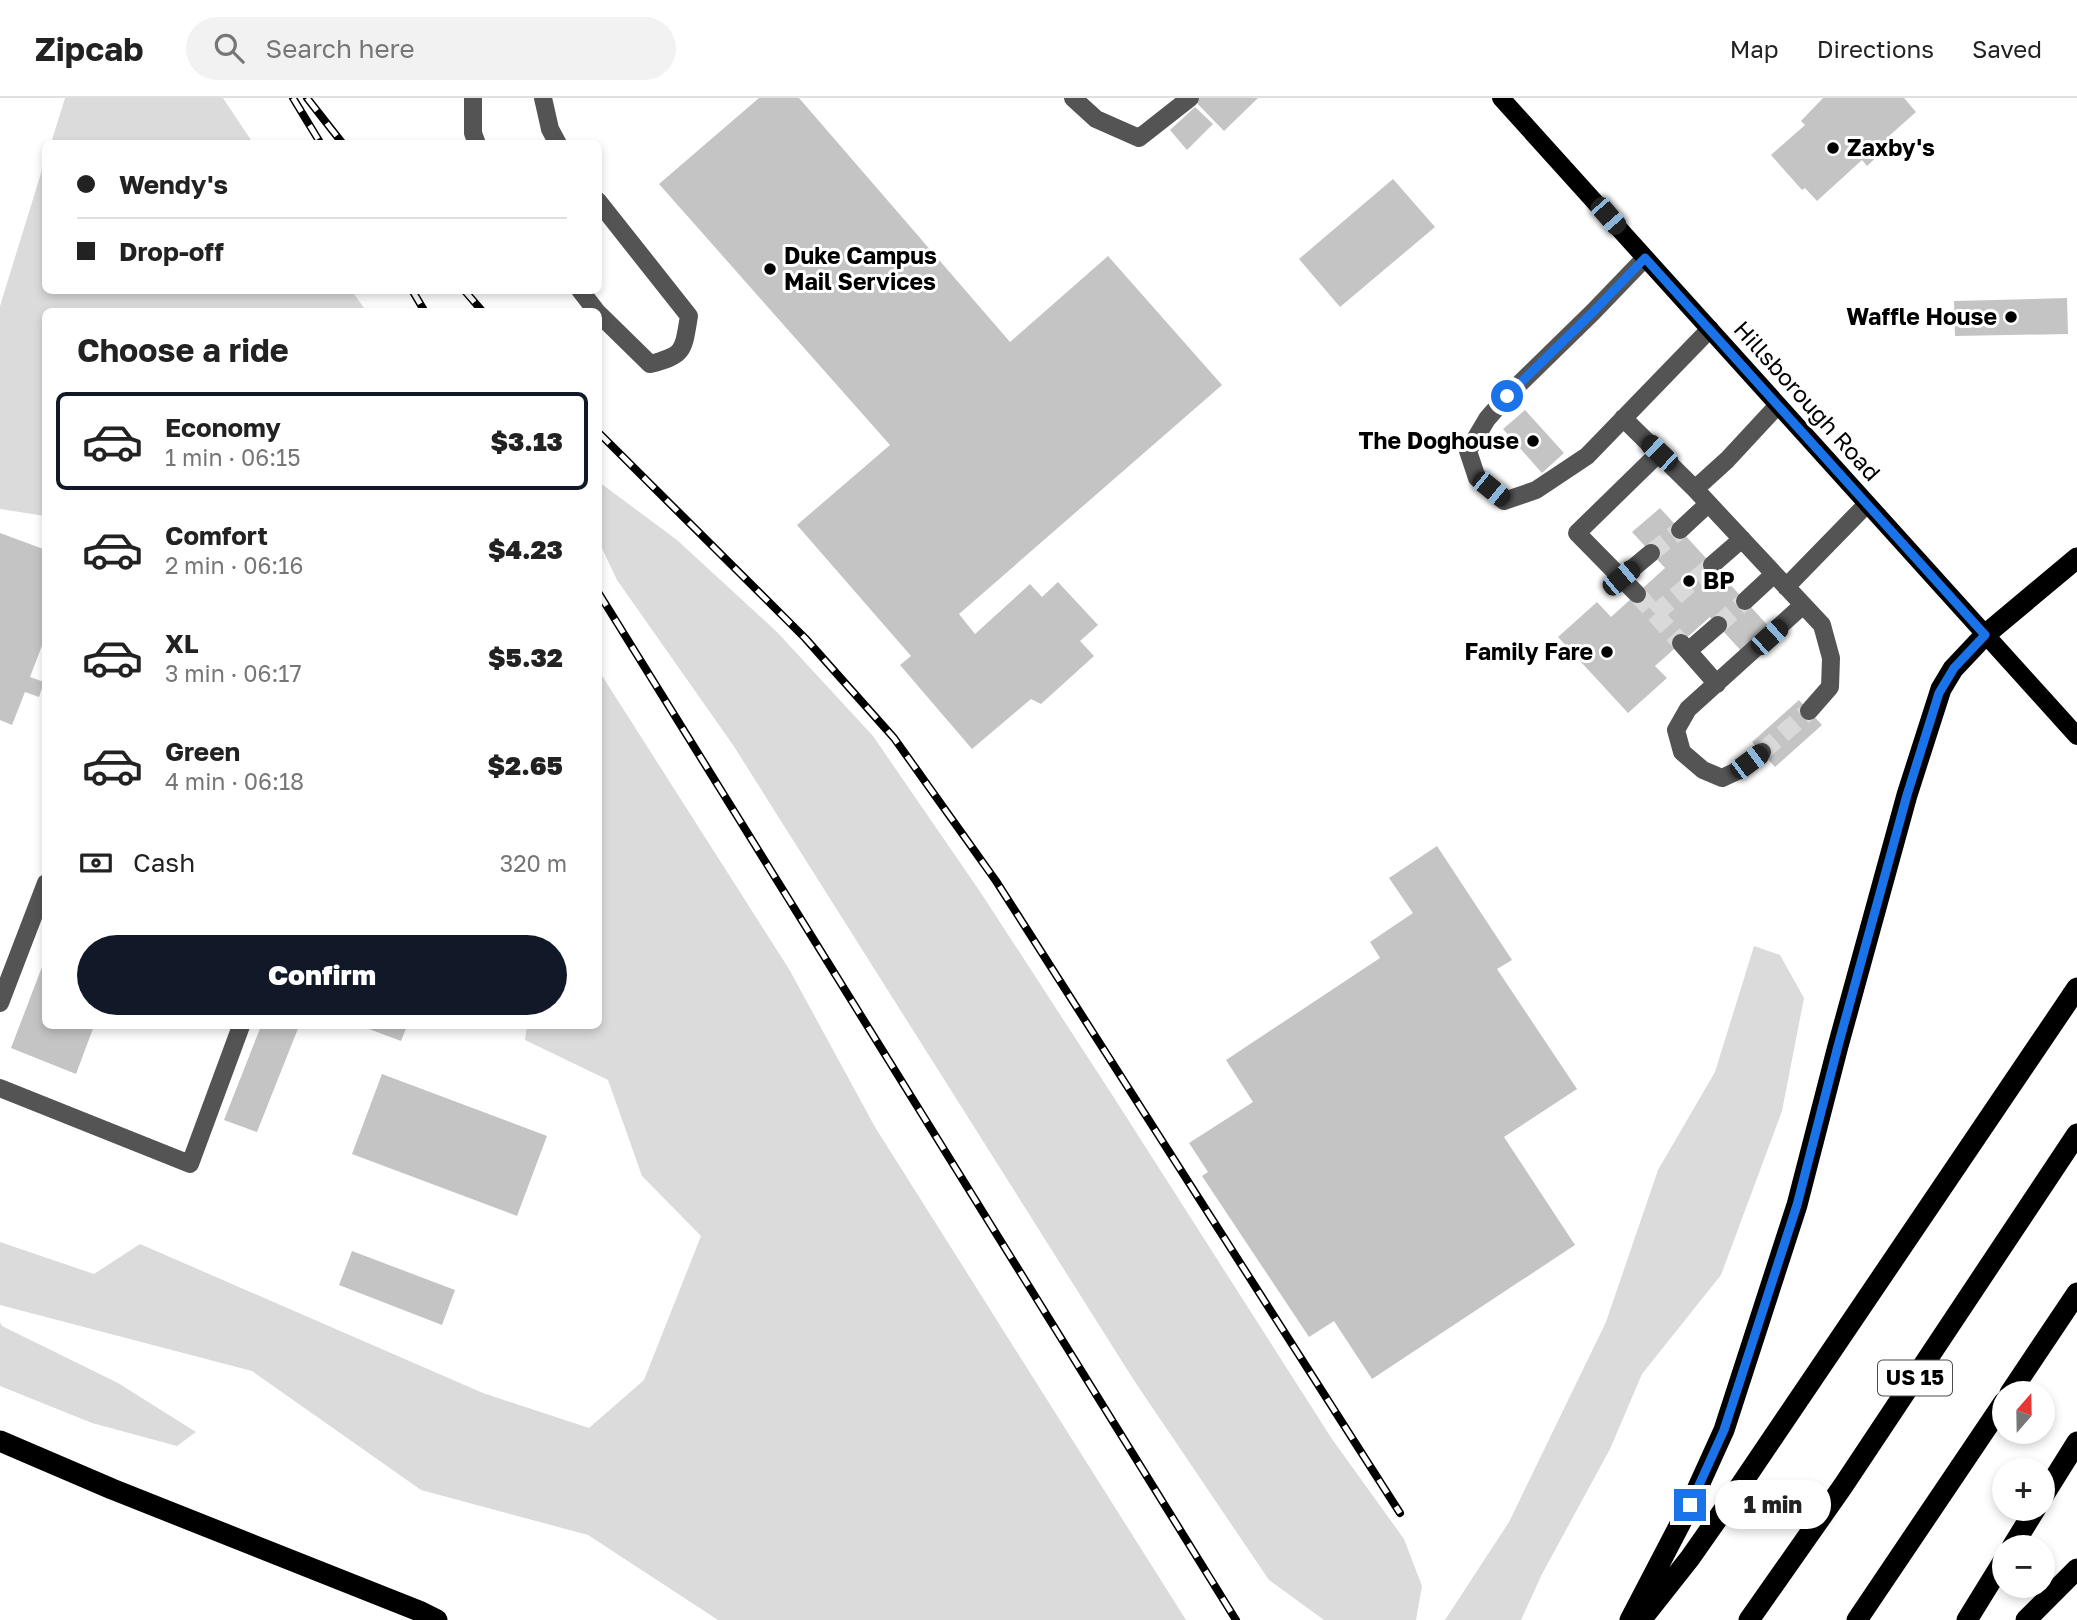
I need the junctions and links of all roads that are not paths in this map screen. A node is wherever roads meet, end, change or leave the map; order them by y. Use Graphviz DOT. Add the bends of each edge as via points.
graph roads {
  1 [pos="473,98"];
  2 [pos="543,98"];
  3 [pos="1073,98"];
  4 [pos="1190,98"];
  5 [pos="1501,98"];
  6 [pos="476,140"];
  7 [pos="556,140"];
  8 [pos="602,206"];
  9 [pos="1645,258"];
  10 [pos="583,294"];
  11 [pos="595,308"];
  12 [pos="602,316"];
  13 [pos="1710,329"];
  14 [pos="1778,405"];
  15 [pos="1623,418"];
  16 [pos="1659,453"];
  17 [pos="1695,489"];
  18 [pos="1867,503"];
  19 [pos="1709,504"];
  20 [pos="1680,530"];
  21 [pos="1742,539"];
  22 [pos="1651,553"];
  23 [pos="2077,558"];
  24 [pos="1712,565"];
  25 [pos="1621,578"];
  26 [pos="1780,581"];
  27 [pos="1637,594"];
  28 [pos="1745,601"];
  29 [pos="1803,605"];
  30 [pos="1718,625"];
  31 [pos="1985,635"];
  32 [pos="1717,684"];
  33 [pos="1809,711"];
  34 [pos="2077,736"];
  35 [pos="1762,752"];
  36 [pos="42,893"];
  37 [pos="2077,988"];
  38 [pos="0,1003"];
  39 [pos="241,1029"];
  40 [pos="0,1088"];
  41 [pos="2077,1134"];
  42 [pos="2077,1293"];
  43 [pos="2018,1381"];
  44 [pos="1992,1420"];
  45 [pos="0,1441"];
  46 [pos="2077,1442"];
  47 [pos="2055,1477"];
  48 [pos="2077,1569"];
  49 [pos="1992,1579"];
  50 [pos="438,1620"];
  51 [pos="1630,1620"];
  52 [pos="1641,1620"];
  53 [pos="1749,1620"];
  54 [pos="1857,1620"];
  55 [pos="1966,1620"];
  56 [pos="2026,1620"];
  1 -- 6 [label="lane"];
  2 -- 7 [label="lane"];
  3 -- 4 [label="lane" via="1096,119 1139,138"];
  5 -- 9 [label="main road, Hillsborough Road"];
  8 -- 12 [label="lane" via="689,316 684,346 674,358 650,364"];
  9 -- 13 [label="main road, Hillsborough Road"];
  9 -- 15 [label="lane" via="1507,396 1468,451 1477,478 1504,501 1536,490 1587,456"];
  10 -- 11 [label="lane"];
  13 -- 14 [label="main road, Hillsborough Road"];
  13 -- 15 [label="lane"];
  14 -- 17 [label="lane"];
  14 -- 18 [label="main road, Hillsborough Road"];
  15 -- 16 [label="lane"];
  16 -- 17 [label="lane"];
  16 -- 25 [label="lane" via="1577,533"];
  17 -- 19 [label="lane"];
  18 -- 26 [label="lane"];
  18 -- 31 [label="main road, Hillsborough Road"];
  19 -- 20 [label="lane"];
  19 -- 21 [label="lane"];
  21 -- 24 [label="lane"];
  21 -- 26 [label="lane"];
  22 -- 25 [label="lane"];
  23 -- 31 [label="highway"];
  25 -- 27 [label="lane"];
  26 -- 28 [label="lane"];
  26 -- 29 [label="lane"];
  29 -- 32 [label="lane"];
  29 -- 33 [label="lane" via="1822,625 1831,658 1830,687"];
  30 -- 32 [label="lane" via="1684,647"];
  31 -- 34 [label="main road, Hillsborough Road"];
  31 -- 51 [label="highway" via="1954,668 1939,693 1907,795 1797,1205 1724,1430"];
  32 -- 35 [label="lane" via="1688,709 1675,730 1682,752 1703,770 1722,778"];
  36 -- 38 [label="lane"];
  37 -- 52 [label="highway" via="1732,1498"];
  39 -- 40 [label="lane" via="190,1164"];
  41 -- 53 [label="highway, US 15"];
  42 -- 43 [label="highway"];
  44 -- 54 [label="highway"];
  45 -- 50 [label="highway"];
  46 -- 47 [label="highway"];
  48 -- 56 [label="highway"];
  49 -- 55 [label="highway"];
}
